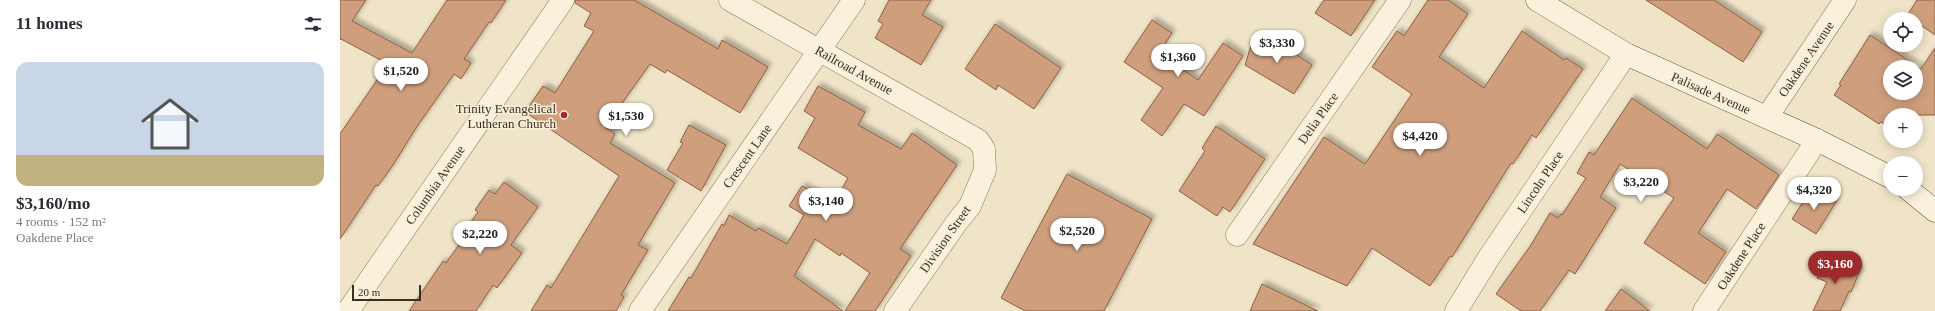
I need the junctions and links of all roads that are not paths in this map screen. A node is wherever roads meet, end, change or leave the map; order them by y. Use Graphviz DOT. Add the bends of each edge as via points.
graph roads {
  1 [pos="563,0"];
  2 [pos="730,0"];
  3 [pos="854,0"];
  4 [pos="1400,0"];
  5 [pos="1537,0"];
  6 [pos="1845,0"];
  7 [pos="819,51"];
  8 [pos="1626,54"];
  9 [pos="1767,117"];
  10 [pos="978,140"];
  11 [pos="1817,140"];
  12 [pos="1883,173"];
  13 [pos="1917,196"];
  14 [pos="1935,211"];
  15 [pos="1237,235"];
  16 [pos="348,311"];
  17 [pos="640,311"];
  18 [pos="895,311"];
  19 [pos="1456,311"];
  20 [pos="1704,311"];
  1 -- 16 [label="street, Columbia Avenue"];
  2 -- 7 [label="street, Railroad Avenue"];
  3 -- 7 [label="street, Crescent Lane"];
  4 -- 15 [label="street, Delia Place"];
  5 -- 8 [label="street, Palisade Avenue"];
  6 -- 9 [label="street, Oakdene Avenue"];
  7 -- 10 [label="street, Railroad Avenue"];
  7 -- 17 [label="street, Crescent Lane"];
  8 -- 9 [label="street, Palisade Avenue"];
  8 -- 19 [label="street, Lincoln Place"];
  9 -- 11 [label="street, Palisade Avenue"];
  10 -- 18 [label="street, Division Street" via="984,149 985,170 970,206"];
  11 -- 12 [label="street, Palisade Avenue"];
  11 -- 20 [label="street, Oakdene Place"];
  13 -- 14 [label="street"];
}
